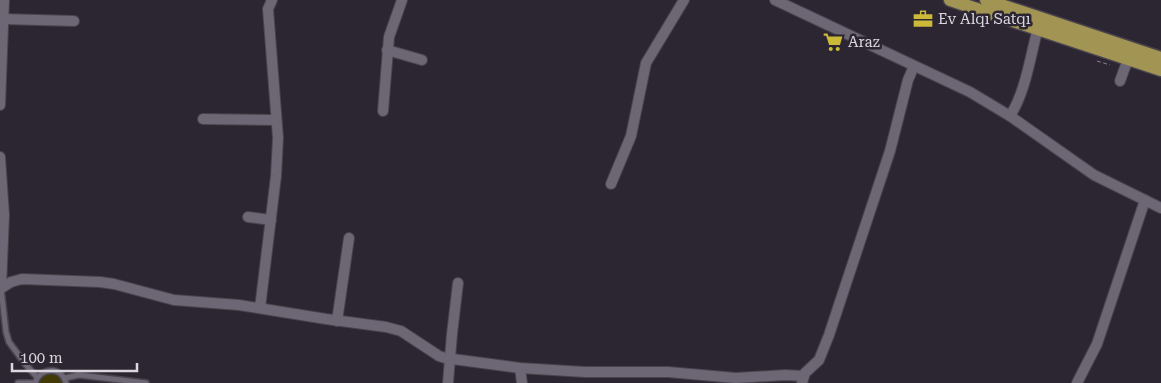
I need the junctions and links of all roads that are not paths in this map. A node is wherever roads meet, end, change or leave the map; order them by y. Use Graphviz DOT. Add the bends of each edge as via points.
graph roads {
  1 [pos="4,0"];
  2 [pos="272,0"];
  3 [pos="401,0"];
  4 [pos="684,0"];
  5 [pos="775,0"];
  6 [pos="950,0"];
  7 [pos="986,0"];
  8 [pos="3,19"];
  9 [pos="74,21"];
  10 [pos="1038,28"];
  11 [pos="387,50"];
  12 [pos="1161,58"];
  13 [pos="1128,59"];
  14 [pos="422,60"];
  15 [pos="914,66"];
  16 [pos="1161,70"];
  17 [pos="1120,81"];
  18 [pos="0,105"];
  19 [pos="383,111"];
  20 [pos="1010,116"];
  21 [pos="203,119"];
  22 [pos="276,120"];
  23 [pos="0,157"];
  24 [pos="611,184"];
  25 [pos="1145,200"];
  26 [pos="1161,208"];
  27 [pos="248,217"];
  28 [pos="271,220"];
  29 [pos="349,238"];
  30 [pos="458,283"];
  31 [pos="0,289"];
  32 [pos="260,308"];
  33 [pos="2,320"];
  34 [pos="337,320"];
  35 [pos="449,359"];
  36 [pos="520,368"];
  37 [pos="66,380"];
  38 [pos="802,380"];
  39 [pos="35,381"];
  40 [pos="18,383"];
  41 [pos="146,383"];
  42 [pos="448,383"];
  43 [pos="522,383"];
  44 [pos="1077,383"];
  1 -- 8 [label="street"];
  2 -- 22 [label="street" via="268,9"];
  3 -- 11 [label="street"];
  4 -- 24 [label="street" via="646,63 631,136"];
  5 -- 15 [label="street"];
  6 -- 10 [label="main road"];
  7 -- 12 [label="main road"];
  8 -- 9 [label="street"];
  8 -- 18 [label="street"];
  10 -- 13 [label="main road"];
  10 -- 20 [label="street" via="1022,88"];
  11 -- 14 [label="street"];
  11 -- 19 [label="street"];
  13 -- 16 [label="main road"];
  13 -- 17 [label="street"];
  15 -- 20 [label="street" via="970,92"];
  15 -- 38 [label="street" via="890,151 830,334 819,360"];
  20 -- 25 [label="street" via="1094,176"];
  21 -- 22 [label="street"];
  22 -- 28 [label="street" via="277,167"];
  23 -- 31 [label="street" via="4,215"];
  25 -- 26 [label="street"];
  25 -- 44 [label="street" via="1097,344"];
  27 -- 28 [label="street"];
  28 -- 32 [label="street"];
  29 -- 34 [label="street"];
  30 -- 35 [label="street"];
  31 -- 32 [label="street" via="22,279 100,282 174,300"];
  31 -- 33 [label="lane"];
  32 -- 34 [label="street"];
  33 -- 39 [label="lane" via="9,342"];
  34 -- 35 [label="street" via="401,331"];
  35 -- 36 [label="street"];
  35 -- 42 [label="street"];
  36 -- 38 [label="street" via="668,372 723,378 785,375"];
  36 -- 43 [label="street"];
  37 -- 39 [label="lane" via="60,373 48,370"];
  37 -- 41 [label="lane" via="79,374"];
  39 -- 40 [label="lane"];
}
